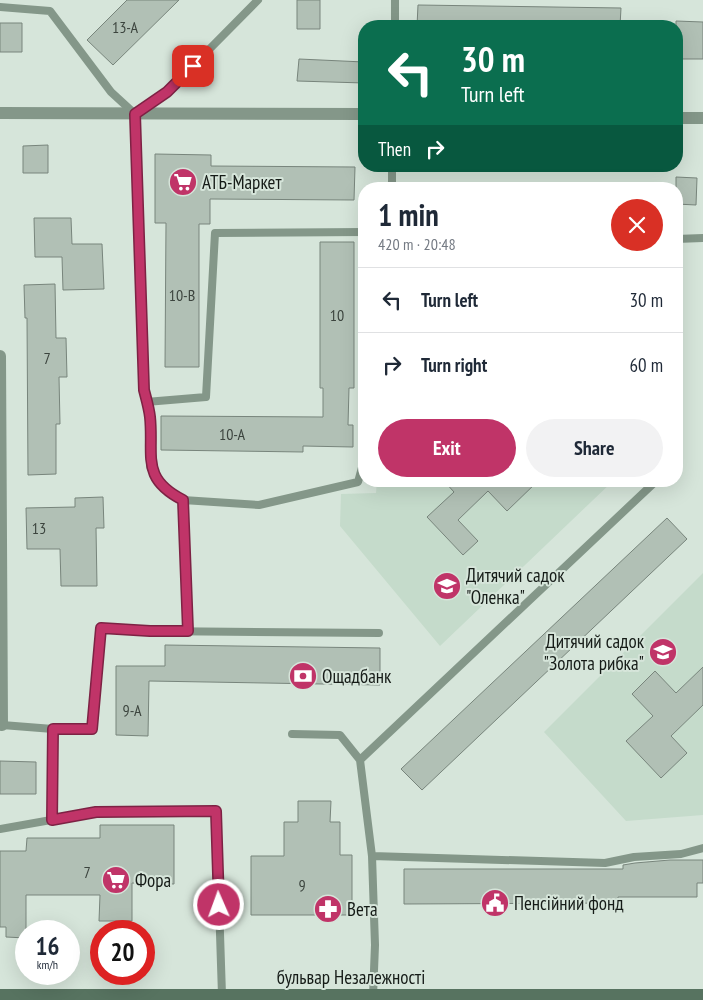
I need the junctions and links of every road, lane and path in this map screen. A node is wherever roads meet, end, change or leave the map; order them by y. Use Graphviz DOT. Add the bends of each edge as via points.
graph roads {
  1 [pos="258,0"];
  2 [pos="395,0"];
  3 [pos="0,7"];
  4 [pos="395,20"];
  5 [pos="0,113"];
  6 [pos="135,114"];
  7 [pos="358,114"];
  8 [pos="683,118"];
  9 [pos="703,118"];
  10 [pos="358,232"];
  11 [pos="703,238"];
  12 [pos="683,239"];
  13 [pos="0,356"];
  14 [pos="146,402"];
  15 [pos="358,482"];
  16 [pos="650,487"];
  17 [pos="183,500"];
  18 [pos="188,631"];
  19 [pos="380,633"];
  20 [pos="2,725"];
  21 [pos="53,729"];
  22 [pos="292,734"];
  23 [pos="360,760"];
  24 [pos="52,820"];
  25 [pos="0,829"];
  26 [pos="703,848"];
  27 [pos="372,856"];
  28 [pos="0,995"];
  29 [pos="703,995"];
  30 [pos="222,996"];
  31 [pos="373,996"];
  32 [pos="124,998"];
  33 [pos="542,998"];
  1 -- 6 [label="lane" via="167,92"];
  2 -- 4 [label="lane"];
  3 -- 6 [label="lane" via="50,12 111,92"];
  5 -- 6 [label="street"];
  6 -- 7 [label="street"];
  6 -- 14 [label="lane"];
  8 -- 9 [label="street"];
  10 -- 14 [label="lane" via="215,233 206,398"];
  11 -- 12 [label="lane"];
  13 -- 20 [label="street"];
  14 -- 17 [label="lane" via="150,416 150,466 157,481"];
  15 -- 17 [label="lane" via="259,505"];
  16 -- 23 [label="lane"];
  17 -- 18 [label="lane"];
  18 -- 19 [label="lane"];
  18 -- 21 [label="lane" via="101,628 92,729"];
  20 -- 21 [label="lane"];
  21 -- 24 [label="lane"];
  22 -- 23 [label="lane" via="340,735"];
  23 -- 27 [label="lane"];
  24 -- 25 [label="lane"];
  24 -- 30 [label="lane" via="96,812 216,811"];
  26 -- 27 [label="lane" via="681,854 634,856 605,863"];
  27 -- 31 [label="lane"];
  28 -- 32 [label="main road, бульвар Незалежності"];
  29 -- 33 [label="main road, бульвар Незалежності"];
  30 -- 31 [label="main road, бульвар Незалежності"];
  30 -- 32 [label="main road, бульвар Незалежності"];
  31 -- 33 [label="main road, бульвар Незалежності"];
}
